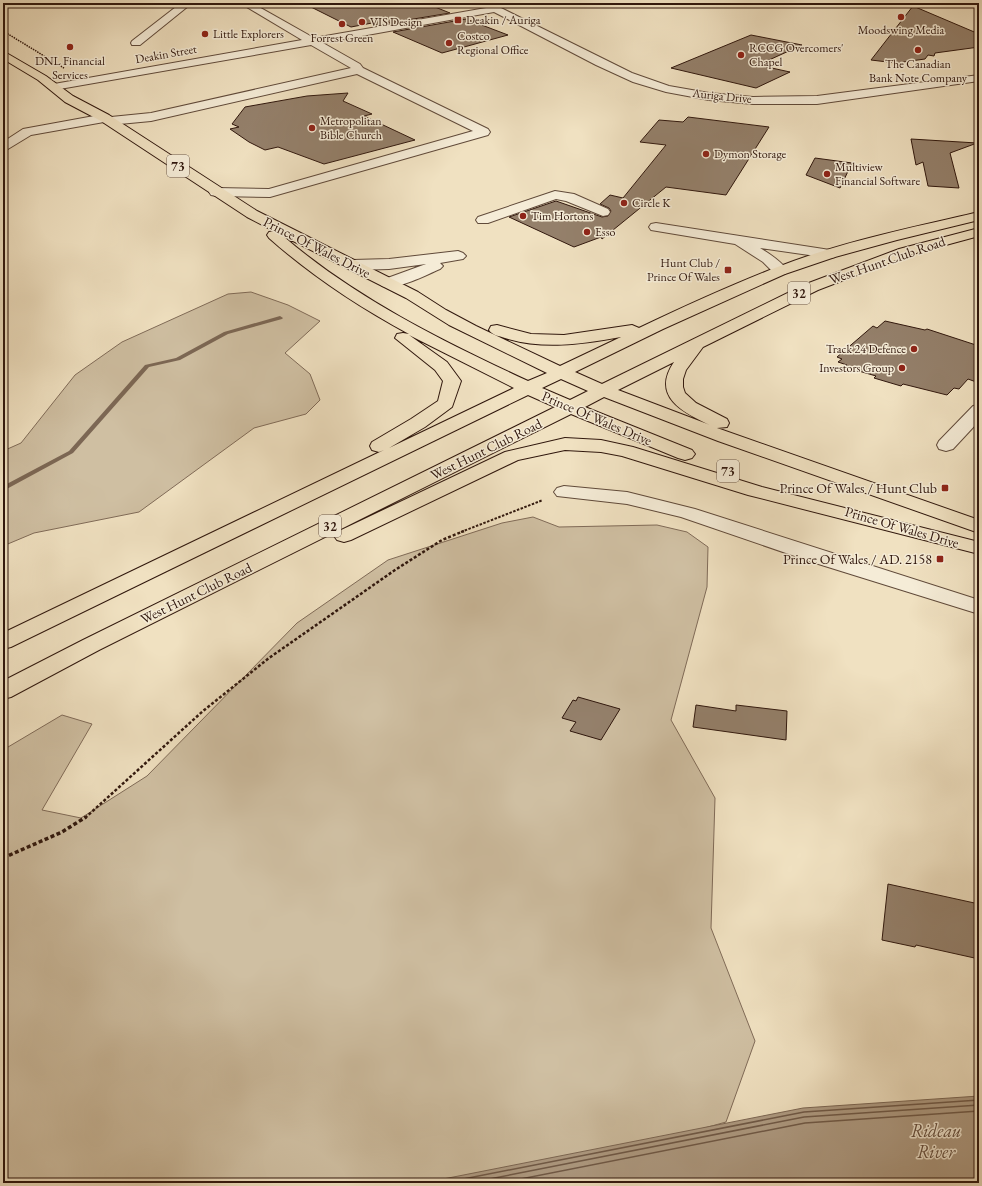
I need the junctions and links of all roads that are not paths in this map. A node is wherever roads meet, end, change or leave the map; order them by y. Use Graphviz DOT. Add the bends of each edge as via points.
graph roads {
  1 [pos="187,3"];
  2 [pos="245,3"];
  3 [pos="484,3"];
  4 [pos="496,9"];
  5 [pos="312,40"];
  6 [pos="136,43"];
  7 [pos="3,54"];
  8 [pos="358,70"];
  9 [pos="63,71"];
  10 [pos="979,78"];
  11 [pos="73,84"];
  12 [pos="54,87"];
  13 [pos="151,117"];
  14 [pos="107,119"];
  15 [pos="124,131"];
  16 [pos="3,148"];
  17 [pos="216,192"];
  18 [pos="270,193"];
  19 [pos="603,212"];
  20 [pos="252,214"];
  21 [pos="979,216"];
  22 [pos="483,220"];
  23 [pos="656,227"];
  24 [pos="979,232"];
  25 [pos="736,239"];
  26 [pos="830,254"];
  27 [pos="353,265"];
  28 [pos="780,271"];
  29 [pos="388,283"];
  30 [pos="338,285"];
  31 [pos="412,295"];
  32 [pos="368,305"];
  33 [pos="657,326"];
  34 [pos="699,342"];
  35 [pos="561,373"];
  36 [pos="528,389"];
  37 [pos="605,391"];
  38 [pos="570,408"];
  39 [pos="979,410"];
  40 [pos="946,445"];
  41 [pos="790,460"];
  42 [pos="564,492"];
  43 [pos="868,519"];
  44 [pos="246,524"];
  45 [pos="979,527"];
  46 [pos="979,548"];
  47 [pos="979,607"];
  48 [pos="3,642"];
  49 [pos="91,645"];
  50 [pos="3,691"];
  1 -- 6 [label="street"];
  2 -- 5 [label="street"];
  3 -- 4 [label="street, Auriga Drive"];
  4 -- 5 [label="street, Deakin Street"];
  4 -- 10 [label="street, Auriga Drive" via="622,74 655,85 716,97 750,100 846,98 911,86"];
  5 -- 8 [label="street" via="356,66"];
  5 -- 11 [label="street, Deakin Street"];
  7 -- 12 [label="main road, Prince Of Wales Drive / 73"];
  8 -- 13 [label="street"];
  8 -- 18 [label="street" via="484,132"];
  9 -- 11 [label="main road, Prince Of Wales Drive / 73"];
  11 -- 12 [label="street, Deakin Street"];
  11 -- 14 [label="main road, Prince Of Wales Drive / 73" via="98,104"];
  12 -- 14 [label="main road, Prince Of Wales Drive / 73" via="82,107"];
  13 -- 14 [label="street"];
  13 -- 15 [label="street"];
  14 -- 15 [label="main road, Prince Of Wales Drive / 73"];
  14 -- 16 [label="street" via="27,132"];
  15 -- 17 [label="main road, Prince Of Wales Drive / 73"];
  17 -- 18 [label="street"];
  17 -- 20 [label="main road, Prince Of Wales Drive / 73"];
  18 -- 20 [label="street"];
  19 -- 22 [label="street" via="558,195"];
  20 -- 27 [label="main road, Prince Of Wales Drive / 73"];
  20 -- 30 [label="main road, Prince Of Wales Drive / 73" via="286,246"];
  21 -- 26 [label="main road, West Hunt Club Road / 32"];
  23 -- 25 [label="street"];
  24 -- 34 [label="main road, West Hunt Club Road / 32" via="904,252 841,274"];
  25 -- 26 [label="street"];
  25 -- 28 [label="street" via="768,259"];
  26 -- 28 [label="main road, West Hunt Club Road / 32"];
  27 -- 29 [label="main road, Prince Of Wales Drive / 73"];
  27 -- 29 [label="street" via="389,264 458,256"];
  28 -- 33 [label="main road, West Hunt Club Road / 32"];
  29 -- 30 [label="main road" via="364,288"];
  29 -- 31 [label="main road, Prince Of Wales Drive / 73"];
  30 -- 32 [label="main road, Prince Of Wales Drive / 73"];
  31 -- 33 [label="main road" via="491,328 532,340 596,337"];
  31 -- 35 [label="main road, Prince Of Wales Drive / 73" via="426,306 459,324"];
  32 -- 36 [label="main road, Prince Of Wales Drive / 73"];
  32 -- 44 [label="main road" via="382,322 448,374 452,381 446,403 418,423"];
  33 -- 35 [label="main road, West Hunt Club Road / 32"];
  34 -- 37 [label="main road, West Hunt Club Road / 32"];
  34 -- 41 [label="main road" via="674,379 673,388 680,401"];
  35 -- 36 [label="main road, West Hunt Club Road / 32"];
  35 -- 37 [label="main road, Prince Of Wales Drive / 73"];
  36 -- 38 [label="main road, Prince Of Wales Drive / 73"];
  36 -- 44 [label="main road, West Hunt Club Road / 32"];
  37 -- 38 [label="main road, West Hunt Club Road / 32"];
  37 -- 41 [label="main road, Prince Of Wales Drive / 73"];
  38 -- 43 [label="main road, Prince Of Wales Drive / 73" via="716,466"];
  38 -- 49 [label="main road, West Hunt Club Road / 32"];
  39 -- 40 [label="street"];
  41 -- 45 [label="main road, Prince Of Wales Drive / 73"];
  42 -- 47 [label="street" via="627,498 688,512"];
  43 -- 46 [label="main road, Prince Of Wales Drive / 73"];
  43 -- 49 [label="main road" via="755,491 626,451 583,444 548,447 512,456 356,530"];
  44 -- 48 [label="main road, West Hunt Club Road / 32"];
  49 -- 50 [label="main road, West Hunt Club Road / 32"];
}
